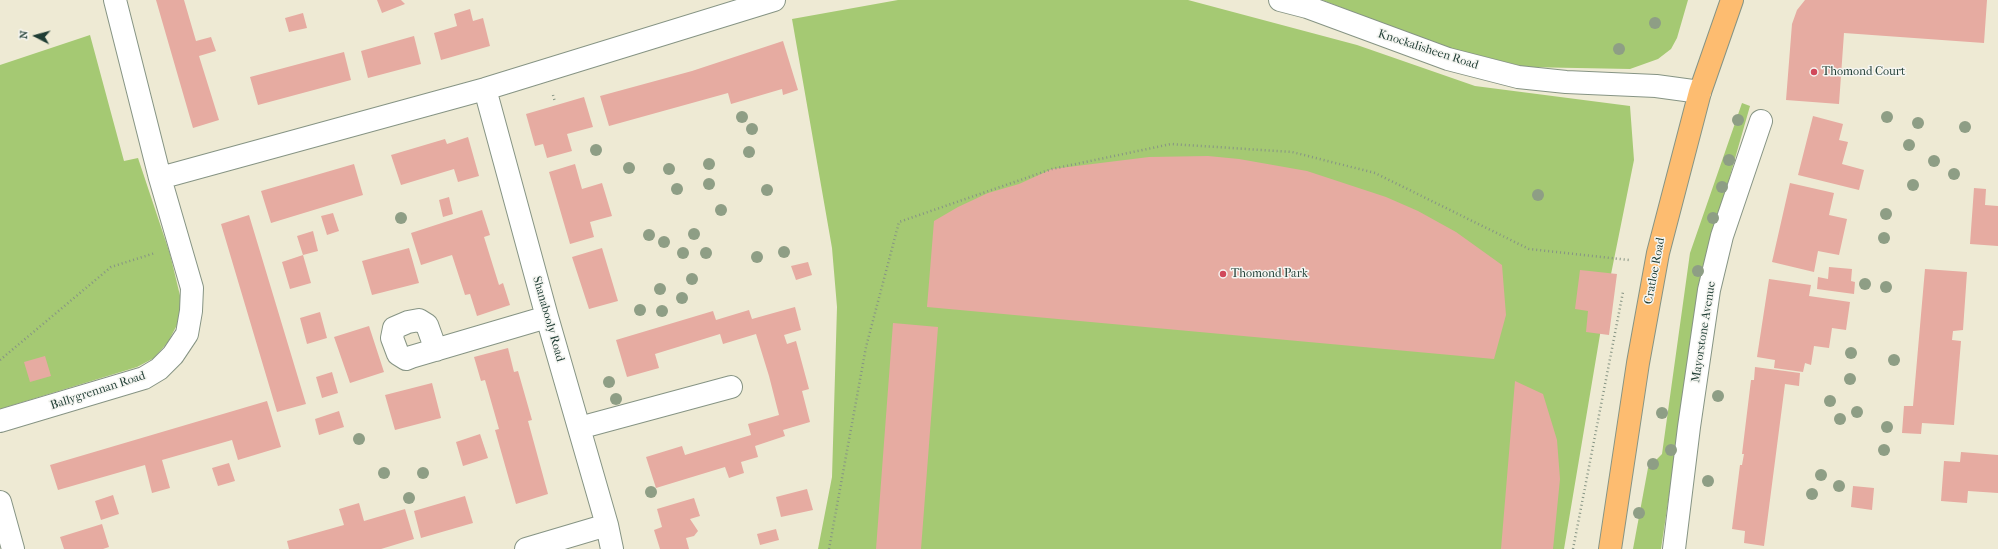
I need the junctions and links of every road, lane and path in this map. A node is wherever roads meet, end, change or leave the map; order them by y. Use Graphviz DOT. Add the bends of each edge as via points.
graph roads {
  1 [pos="115,0"];
  2 [pos="1280,0"];
  3 [pos="1732,0"];
  4 [pos="769,1"];
  5 [pos="486,89"];
  6 [pos="1700,92"];
  7 [pos="1761,121"];
  8 [pos="160,178"];
  9 [pos="156,252"];
  10 [pos="1627,268"];
  11 [pos="1623,290"];
  12 [pos="547,317"];
  13 [pos="436,350"];
  14 [pos="0,360"];
  15 [pos="731,387"];
  16 [pos="0,421"];
  17 [pos="579,428"];
  18 [pos="0,502"];
  19 [pos="607,525"];
  20 [pos="13,549"];
  21 [pos="526,549"];
  22 [pos="612,549"];
  23 [pos="829,549"];
  24 [pos="1573,549"];
  25 [pos="1610,549"];
  26 [pos="1674,549"];
  1 -- 8 [label="street, Ballygrennan Road"];
  2 -- 6 [label="street, Knockalisheen Road" via="1307,7 1448,59 1518,77 1656,86"];
  3 -- 6 [label="main road, Cratloe Road"];
  4 -- 5 [label="street"];
  5 -- 8 [label="street"];
  5 -- 12 [label="street, Shanabooly Road"];
  6 -- 25 [label="main road, Cratloe Road" via="1658,253 1638,363"];
  7 -- 26 [label="street, Mayorstone Avenue" via="1722,236 1709,290"];
  8 -- 16 [label="street, Ballygrennan Road" via="192,288 187,334 173,355 159,369 144,378"];
  9 -- 14 [label="path" via="110,267"];
  10 -- 23 [label="path" via="1629,260 1529,249 1375,173 1292,152 1172,144 1052,169 899,222 866,347"];
  11 -- 24 [label="path"];
  12 -- 13 [label="street"];
  12 -- 17 [label="street, Shanabooly Road"];
  15 -- 17 [label="street"];
  17 -- 19 [label="street, Shanabooly Road"];
  18 -- 20 [label="street"];
  19 -- 21 [label="street"];
  19 -- 22 [label="street, Shanabooly Road"];
}
